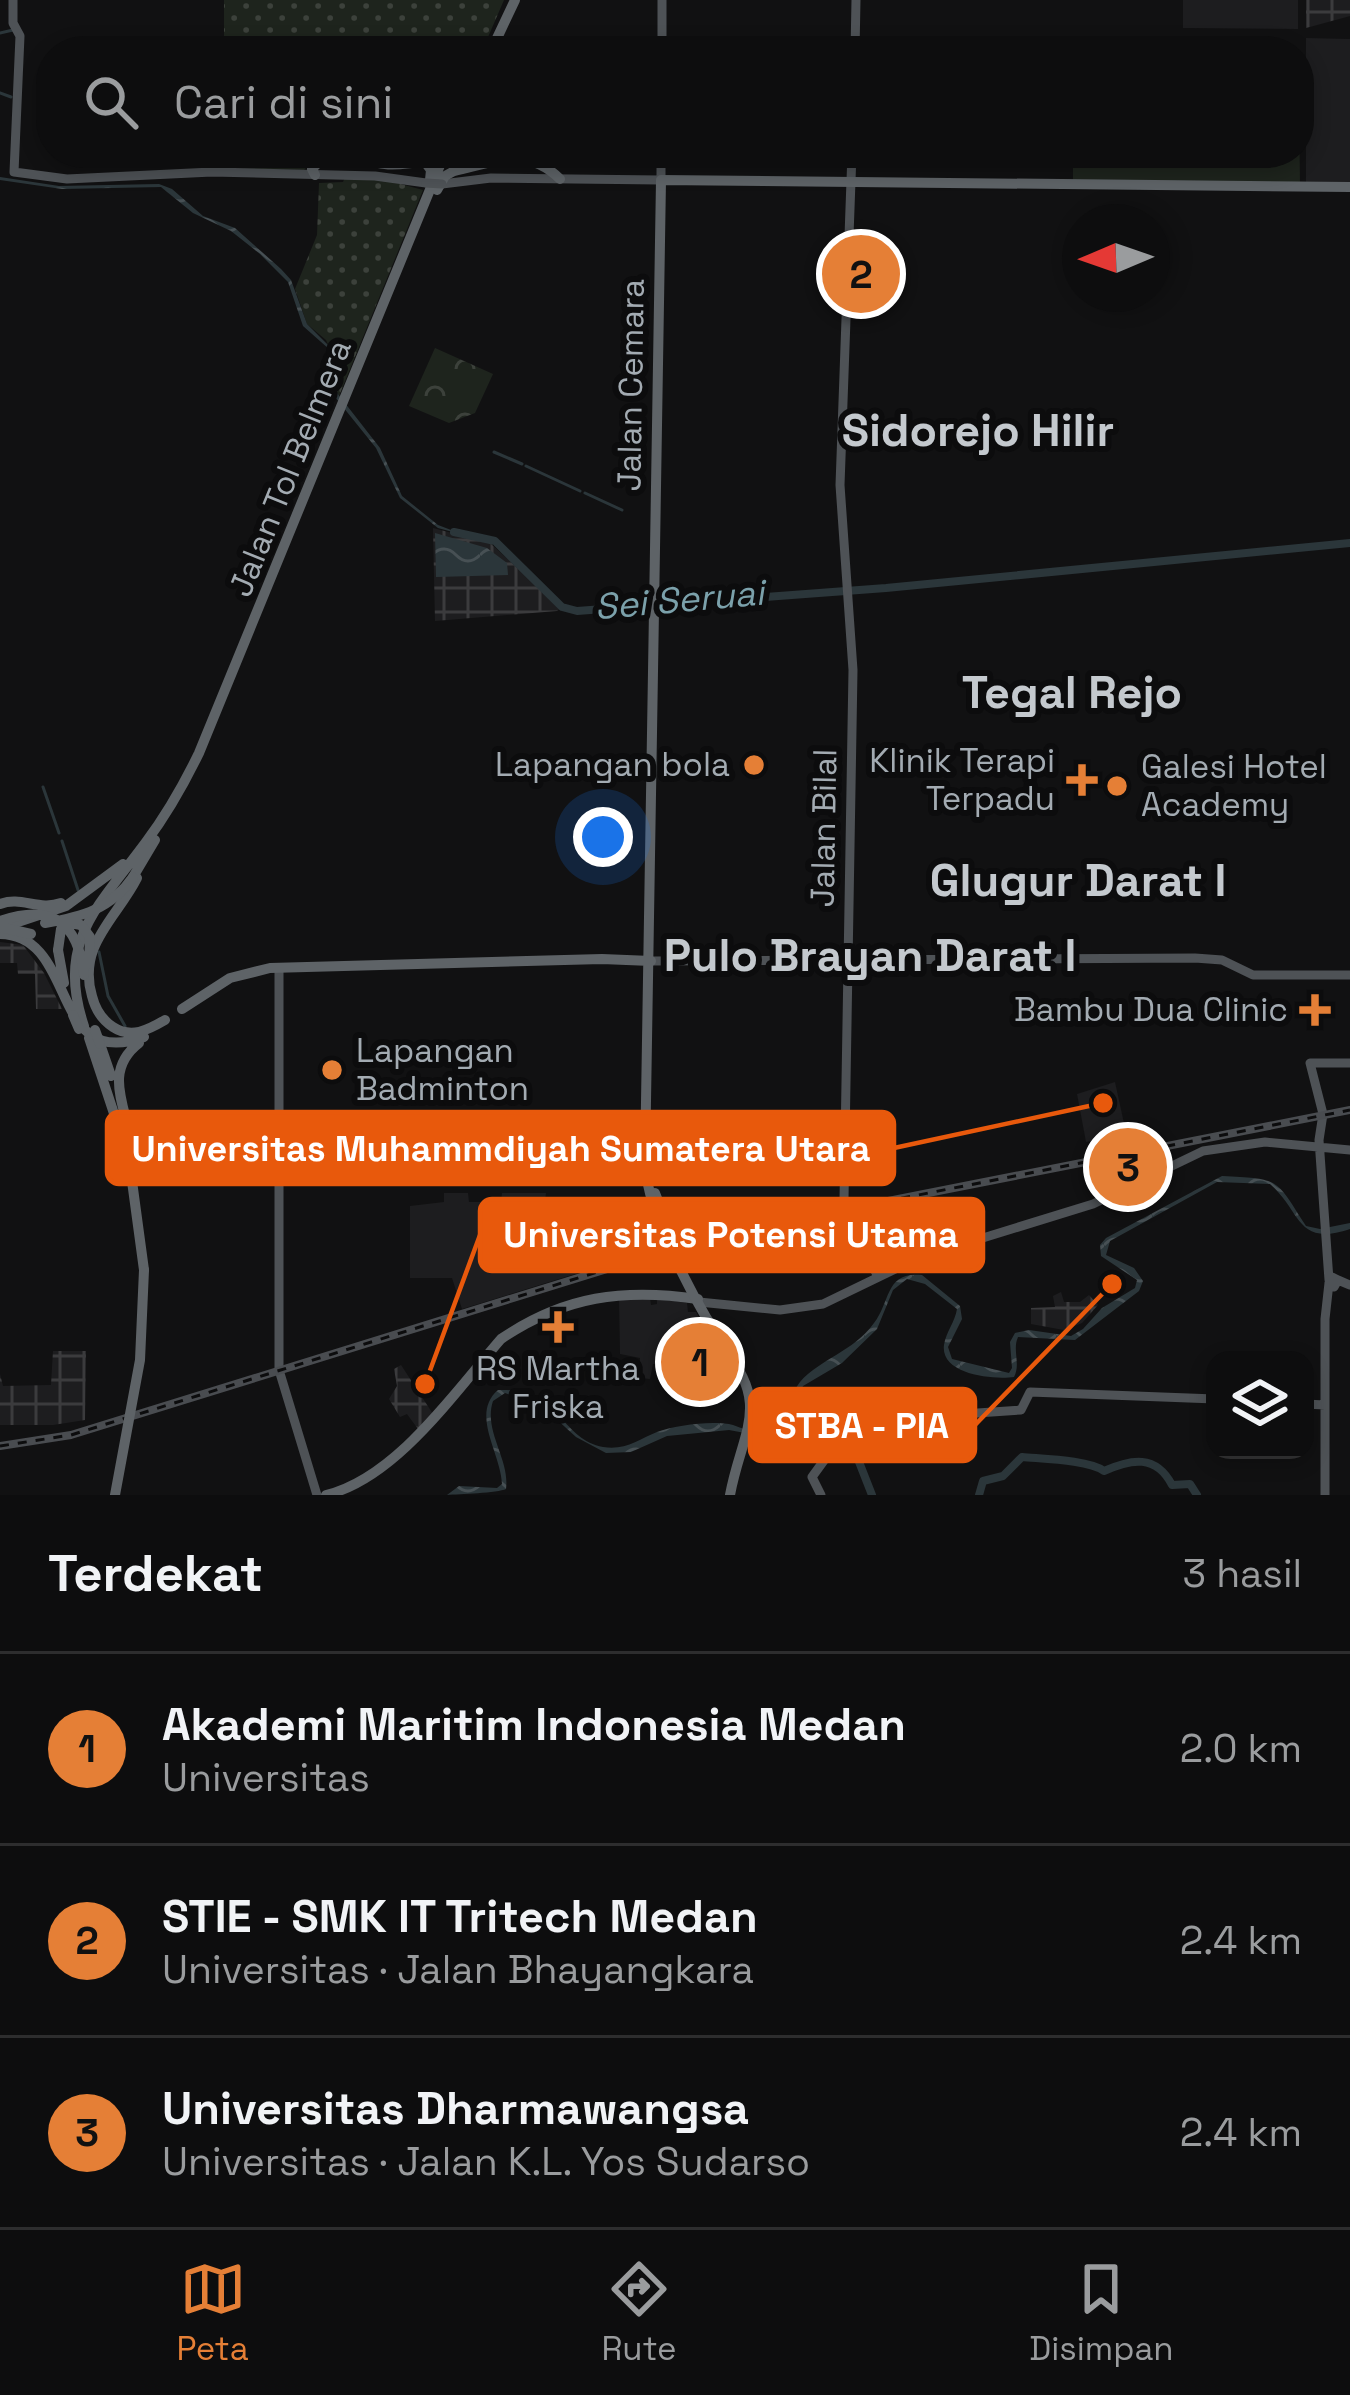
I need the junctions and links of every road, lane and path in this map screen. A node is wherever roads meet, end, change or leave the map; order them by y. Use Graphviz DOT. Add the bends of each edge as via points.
graph roads {
  1 [pos="13,0"];
  2 [pos="513,0"];
  3 [pos="662,0"];
  4 [pos="856,0"];
  5 [pos="496,36"];
  6 [pos="662,36"];
  7 [pos="855,36"];
  8 [pos="314,168"];
  9 [pos="314,168"];
  10 [pos="428,168"];
  11 [pos="443,168"];
  12 [pos="444,168"];
  13 [pos="476,168"];
  14 [pos="548,168"];
  15 [pos="548,168"];
  16 [pos="661,168"];
  17 [pos="852,168"];
  18 [pos="311,175"];
  19 [pos="563,179"];
  20 [pos="661,180"];
  21 [pos="852,184"];
  22 [pos="1045,184"];
  23 [pos="1231,187"];
  24 [pos="1350,188"];
  25 [pos="410,240"];
  26 [pos="405,259"];
  27 [pos="344,405"];
  28 [pos="177,801"];
  29 [pos="163,822"];
  30 [pos="124,862"];
  31 [pos="0,904"];
  32 [pos="0,929"];
  33 [pos="52,948"];
  34 [pos="848,961"];
  35 [pos="650,962"];
  36 [pos="278,969"];
  37 [pos="87,972"];
  38 [pos="1350,975"];
  39 [pos="91,1008"];
  40 [pos="174,1013"];
  41 [pos="72,1015"];
  42 [pos="88,1033"];
  43 [pos="130,1034"];
  44 [pos="1350,1063"];
  45 [pos="1320,1141"];
  46 [pos="132,1143"];
  47 [pos="1348,1150"];
  48 [pos="129,1160"];
  49 [pos="646,1162"];
  50 [pos="1129,1186"];
  51 [pos="1040,1217"];
  52 [pos="146,1255"];
  53 [pos="145,1270"];
  54 [pos="878,1276"];
  55 [pos="1334,1282"];
  56 [pos="1350,1286"];
  57 [pos="694,1300"];
  58 [pos="1326,1352"];
  59 [pos="732,1357"];
  60 [pos="1206,1399"];
  61 [pos="1314,1404"];
  62 [pos="1325,1405"];
  63 [pos="1327,1457"];
  64 [pos="730,1494"];
  65 [pos="117,1495"];
  66 [pos="326,1495"];
  67 [pos="821,1495"];
  68 [pos="1326,1495"];
  1 -- 18 [label="main road" via="20,36 14,172 67,179"];
  2 -- 5 [label="highway"];
  3 -- 6 [label="main road"];
  4 -- 7 [label="main road"];
  8 -- 18 [label="highway"];
  9 -- 18 [label="highway"];
  10 -- 25 [label="highway"];
  11 -- 25 [label="highway, Jalan Tol Belmera"];
  12 -- 26 [label="highway, Jalan Tol Belmera"];
  13 -- 26 [label="highway" via="447,174"];
  14 -- 19 [label="highway"];
  15 -- 19 [label="highway"];
  16 -- 20 [label="main road"];
  17 -- 21 [label="main road, Jalan Bilal"];
  18 -- 19 [label="main road, bridge" via="442,184"];
  19 -- 20 [label="main road"];
  20 -- 21 [label="highway"];
  20 -- 35 [label="highway, Jalan Cemara"];
  21 -- 22 [label="highway"];
  21 -- 34 [label="main road, Jalan Bilal" via="840,485 854,676"];
  22 -- 23 [label="highway"];
  22 -- 23 [label="highway"];
  23 -- 24 [label="highway"];
  25 -- 27 [label="highway, Jalan Tol Belmera"];
  26 -- 27 [label="highway, Jalan Tol Belmera"];
  27 -- 28 [label="highway, Jalan Tol Belmera"];
  27 -- 29 [label="highway, Jalan Tol Belmera"];
  28 -- 29 [label="highway"];
  28 -- 42 [label="highway" via="82,941 77,980"];
  29 -- 30 [label="highway"];
  29 -- 32 [label="highway, bridge" via="133,877 98,910"];
  29 -- 37 [label="highway, bridge" via="100,931"];
  29 -- 42 [label="highway" via="80,939 74,982"];
  30 -- 31 [label="highway" via="46,908"];
  30 -- 32 [label="highway" via="74,902"];
  32 -- 33 [label="highway, bridge" via="34,935"];
  32 -- 37 [label="highway, bridge" via="34,914 61,922"];
  32 -- 41 [label="highway" via="41,949"];
  32 -- 42 [label="highway, bridge" via="37,950"];
  33 -- 37 [label="highway, bridge" via="63,927 82,926 90,937"];
  33 -- 41 [label="highway"];
  34 -- 35 [label="main road"];
  34 -- 38 [label="main road" via="1222,961 1253,975"];
  34 -- 54 [label="main road, Jalan Bilal" via="846,1208"];
  35 -- 36 [label="highway"];
  35 -- 49 [label="highway, Jalan Cemara"];
  36 -- 40 [label="highway" via="231,980"];
  36 -- 40 [label="highway" via="236,976"];
  36 -- 66 [label="main road" via="278,1366"];
  37 -- 39 [label="highway"];
  37 -- 43 [label="highway" via="98,1012"];
  39 -- 42 [label="highway"];
  39 -- 43 [label="highway" via="106,1028"];
  40 -- 41 [label="highway" via="140,1038 114,1042 87,1032"];
  40 -- 43 [label="highway" via="144,1034"];
  40 -- 46 [label="highway" via="118,1068"];
  41 -- 42 [label="highway, bridge"];
  42 -- 46 [label="highway"];
  42 -- 48 [label="highway"];
  42 -- 48 [label="highway"];
  42 -- 52 [label="highway" via="130,1150"];
  44 -- 45 [label="main road" via="1310,1064 1323,1114"];
  45 -- 47 [label="main road"];
  45 -- 50 [label="main road" via="1222,1145"];
  45 -- 55 [label="main road"];
  46 -- 52 [label="highway"];
  48 -- 53 [label="highway"];
  49 -- 57 [label="highway, Jalan Cemara"];
  49 -- 59 [label="highway, bridge" via="688,1289"];
  50 -- 51 [label="main road"];
  50 -- 51 [label="main road"];
  51 -- 54 [label="main road"];
  52 -- 53 [label="highway"];
  53 -- 65 [label="highway, bridge" via="143,1361"];
  54 -- 57 [label="main road" via="806,1307"];
  55 -- 56 [label="main road"];
  55 -- 58 [label="main road"];
  57 -- 59 [label="highway, Jalan Cemara"];
  57 -- 66 [label="highway" via="630,1292 592,1297 524,1324 501,1339 389,1464"];
  58 -- 62 [label="main road"];
  58 -- 63 [label="main road"];
  59 -- 64 [label="highway" via="753,1388"];
  60 -- 67 [label="main road" via="1030,1392 1021,1410 845,1423 812,1477"];
  61 -- 62 [label="main road"];
  62 -- 63 [label="main road"];
  63 -- 68 [label="main road"];
}
